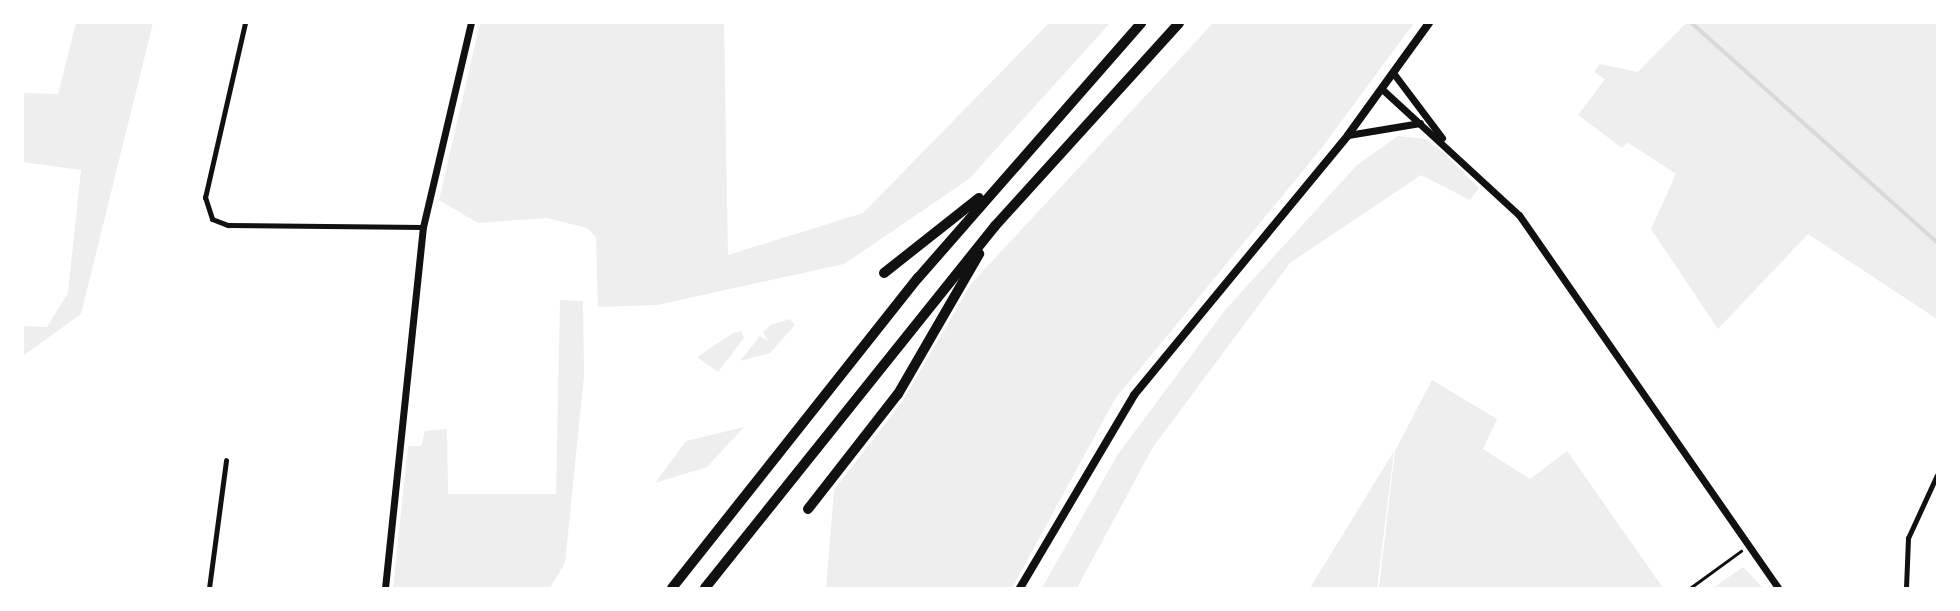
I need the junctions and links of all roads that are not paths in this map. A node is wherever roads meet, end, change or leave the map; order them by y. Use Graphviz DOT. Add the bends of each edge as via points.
graph roads {
  1 [pos="245,23"];
  2 [pos="471,23"];
  3 [pos="1141,23"];
  4 [pos="1179,23"];
  5 [pos="1429,23"];
  6 [pos="1394,74"];
  7 [pos="1383,90"];
  8 [pos="1420,123"];
  9 [pos="1348,135"];
  10 [pos="1446,144"];
  11 [pos="1000,180"];
  12 [pos="995,226"];
  13 [pos="423,227"];
  14 [pos="884,273"];
  15 [pos="226,460"];
  16 [pos="1937,475"];
  17 [pos="808,509"];
  18 [pos="209,588"];
  19 [pos="385,588"];
  20 [pos="673,588"];
  21 [pos="705,588"];
  22 [pos="1020,588"];
  23 [pos="1778,588"];
  24 [pos="1906,588"];
  1 -- 13 [label="street" via="206,191 212,219 228,225"];
  2 -- 13 [label="street"];
  3 -- 11 [label="highway"];
  4 -- 12 [label="highway"];
  5 -- 6 [label="main road"];
  6 -- 7 [label="main road"];
  6 -- 10 [label="street"];
  7 -- 8 [label="street"];
  7 -- 9 [label="main road"];
  8 -- 9 [label="street"];
  8 -- 10 [label="street"];
  9 -- 22 [label="main road" via="1134,395"];
  10 -- 23 [label="street" via="1544,247 1745,548"];
  11 -- 14 [label="highway"];
  11 -- 20 [label="highway"];
  12 -- 17 [label="highway" via="898,394"];
  12 -- 21 [label="highway"];
  13 -- 19 [label="street"];
  15 -- 18 [label="street"];
  16 -- 24 [label="street" via="1908,538"];
}
